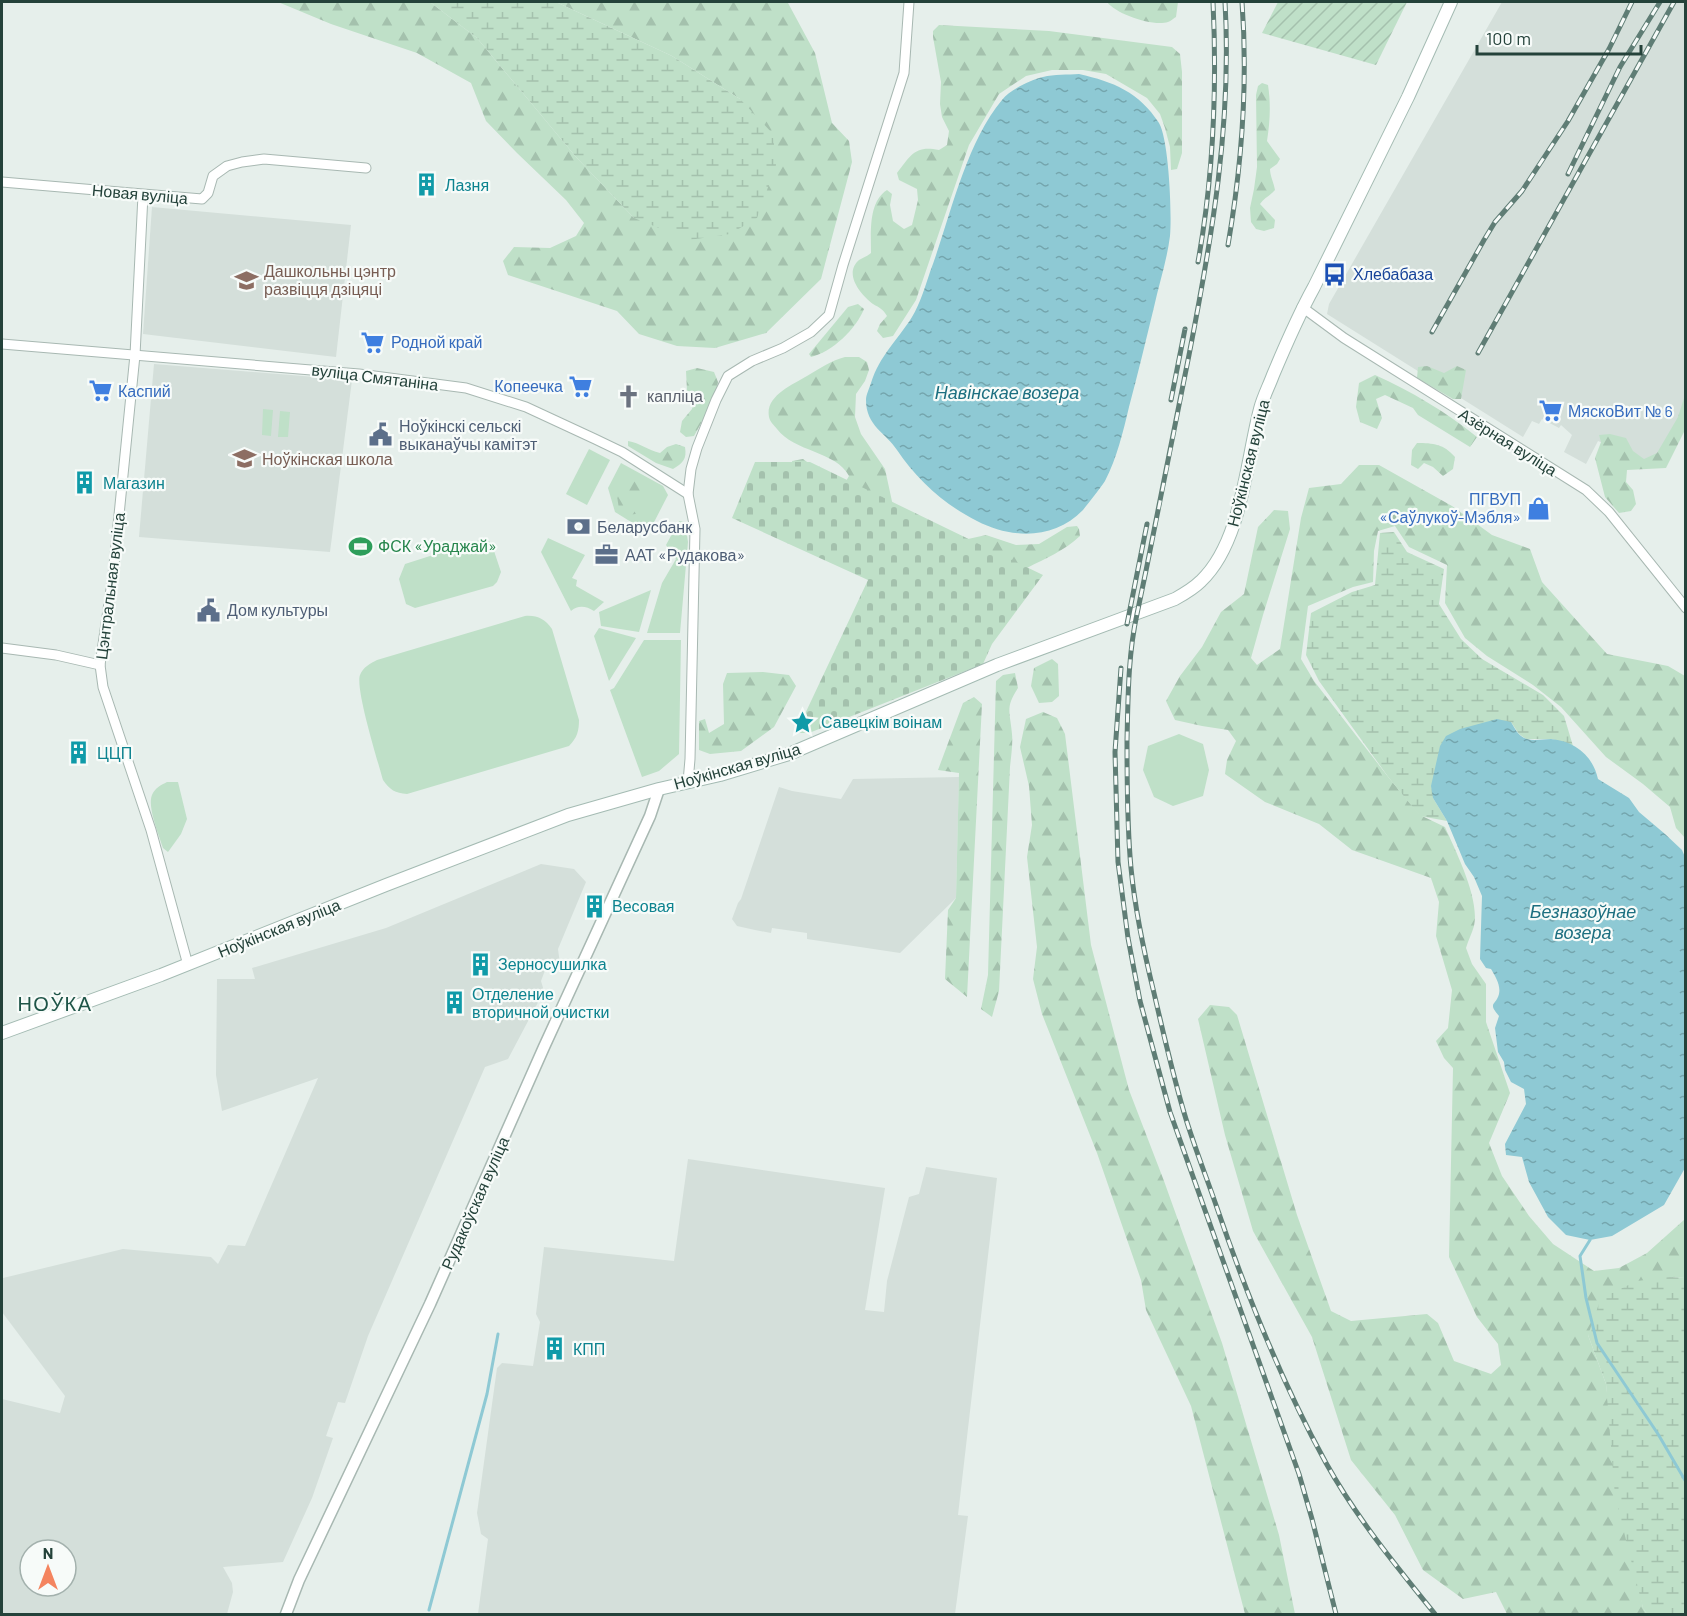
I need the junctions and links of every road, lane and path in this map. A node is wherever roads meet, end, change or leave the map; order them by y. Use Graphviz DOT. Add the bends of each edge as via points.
graph roads {
  1 [pos="909,2"];
  2 [pos="1451,2"];
  3 [pos="366,168"];
  4 [pos="2,182"];
  5 [pos="143,195"];
  6 [pos="1302,307"];
  7 [pos="2,344"];
  8 [pos="135,355"];
  9 [pos="688,494"];
  10 [pos="1686,608"];
  11 [pos="2,648"];
  12 [pos="100,665"];
  13 [pos="687,782"];
  14 [pos="659,789"];
  15 [pos="188,965"];
  16 [pos="2,1033"];
  17 [pos="286,1614"];
  1 -- 9 [label="street" via="904,73 829,315 811,333 728,376 697,448"];
  2 -- 6 [label="main road, Ноўкінская вуліца" via="1408,97"];
  3 -- 5 [label="street, Новая вуліца" via="264,159 227,166 213,176 202,199"];
  4 -- 5 [label="street, Новая вуліца"];
  5 -- 8 [label="street, Цэнтральная вуліца"];
  6 -- 10 [label="street, Азёрная вуліца" via="1344,338 1586,490 1609,512"];
  6 -- 13 [label="main road, Ноўкінская вуліца" via="1261,407 1229,538 1214,566 1188,592 997,665 789,754"];
  7 -- 8 [label="street, вуліца Смятаніна"];
  8 -- 9 [label="street, вуліца Смятаніна" via="359,374 466,388 526,407 595,439"];
  8 -- 12 [label="street, Цэнтральная вуліца"];
  9 -- 13 [label="street" via="695,529"];
  11 -- 12 [label="street"];
  12 -- 15 [label="street, Цэнтральная вуліца" via="103,687 151,830"];
  13 -- 14 [label="main road, Ноўкінская вуліца"];
  14 -- 15 [label="main road, Ноўкінская вуліца" via="568,815"];
  14 -- 17 [label="street, Рудакоўская вуліца" via="430,1304"];
  15 -- 16 [label="main road, Ноўкінская вуліца"];
}
